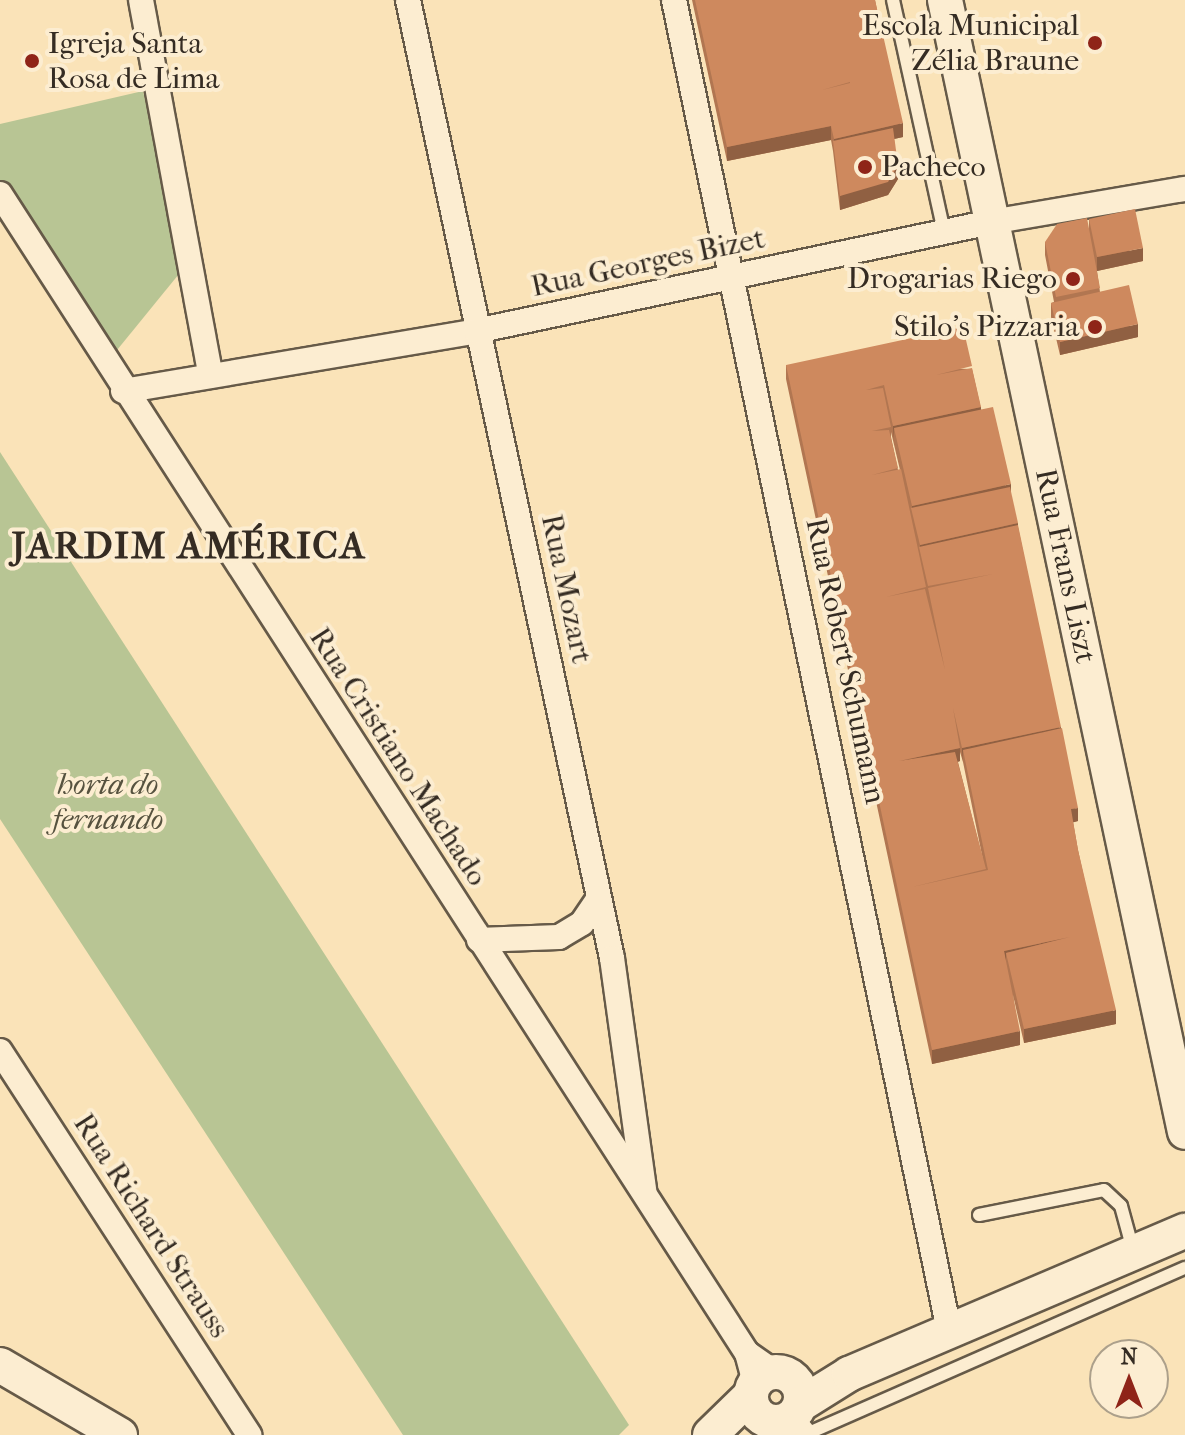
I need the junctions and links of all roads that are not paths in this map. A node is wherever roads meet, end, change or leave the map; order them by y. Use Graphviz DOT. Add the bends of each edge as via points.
graph roads {
  1 [pos="141,0"];
  2 [pos="408,0"];
  3 [pos="674,0"];
  4 [pos="893,0"];
  5 [pos="945,0"];
  6 [pos="1185,189"];
  7 [pos="0,194"];
  8 [pos="991,222"];
  9 [pos="944,232"];
  10 [pos="735,277"];
  11 [pos="476,331"];
  12 [pos="211,376"];
  13 [pos="123,391"];
  14 [pos="599,898"];
  15 [pos="479,940"];
  16 [pos="0,1051"];
  17 [pos="1185,1132"];
  18 [pos="644,1195"];
  19 [pos="979,1215"];
  20 [pos="1185,1231"];
  21 [pos="1134,1253"];
  22 [pos="1185,1268"];
  23 [pos="950,1335"];
  24 [pos="0,1365"];
  25 [pos="778,1399"];
  26 [pos="120,1435"];
  27 [pos="249,1435"];
  28 [pos="712,1435"];
  1 -- 12 [label="street"];
  2 -- 11 [label="street, Rua Mozart"];
  3 -- 10 [label="street, Rua Robert Schumann"];
  4 -- 9 [label="lane"];
  5 -- 8 [label="street, Rua Frans Liszt"];
  6 -- 8 [label="street, Rua Georges Bizet"];
  7 -- 13 [label="street, Rua Cristiano Machado"];
  8 -- 9 [label="street, Rua Georges Bizet"];
  8 -- 17 [label="street, Rua Frans Liszt"];
  9 -- 10 [label="street, Rua Georges Bizet"];
  10 -- 11 [label="street, Rua Georges Bizet"];
  10 -- 23 [label="street, Rua Robert Schumann"];
  11 -- 12 [label="street, Rua Georges Bizet"];
  11 -- 14 [label="street, Rua Mozart"];
  12 -- 13 [label="street, Rua Georges Bizet"];
  13 -- 15 [label="street, Rua Cristiano Machado"];
  14 -- 15 [label="street" via="582,923 559,937"];
  14 -- 18 [label="street, Rua Mozart"];
  15 -- 18 [label="street, Rua Cristiano Machado"];
  16 -- 27 [label="street, Rua Richard Strauss"];
  18 -- 25 [label="street, Rua Cristiano Machado"];
  19 -- 21 [label="lane" via="1104,1190 1121,1206"];
  20 -- 21 [label="street"];
  21 -- 23 [label="street"];
  22 -- 25 [label="lane"];
  23 -- 25 [label="street"];
  24 -- 26 [label="street"];
  25 -- 28 [label="street"];
}
